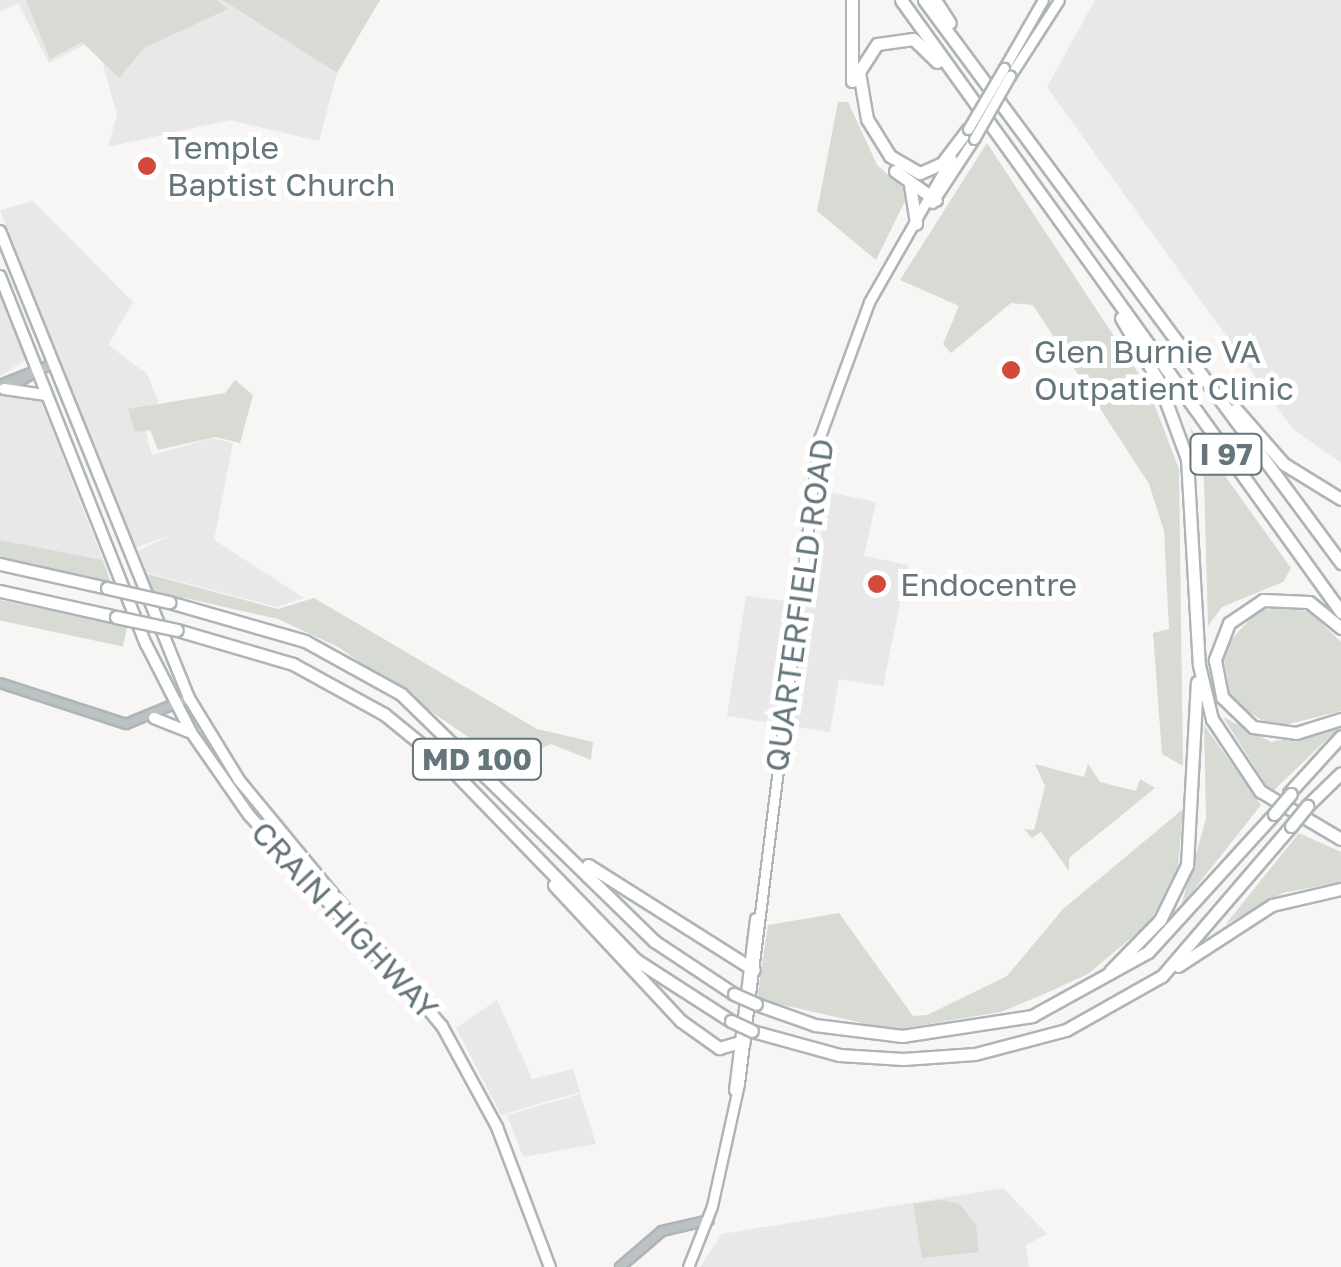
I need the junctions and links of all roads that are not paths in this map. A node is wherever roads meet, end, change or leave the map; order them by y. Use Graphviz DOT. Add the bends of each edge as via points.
graph roads {
  1 [pos="852,0"];
  2 [pos="901,0"];
  3 [pos="924,0"];
  4 [pos="934,0"];
  5 [pos="1043,0"];
  6 [pos="1061,0"];
  7 [pos="1007,72"];
  8 [pos="971,134"];
  9 [pos="1023,136"];
  10 [pos="1008,148"];
  11 [pos="906,175"];
  12 [pos="933,197"];
  13 [pos="916,224"];
  14 [pos="0,230"];
  15 [pos="1110,252"];
  16 [pos="0,276"];
  17 [pos="1114,294"];
  18 [pos="53,364"];
  19 [pos="38,370"];
  20 [pos="2,387"];
  21 [pos="48,398"];
  22 [pos="1341,499"];
  23 [pos="1341,563"];
  24 [pos="0,564"];
  25 [pos="0,591"];
  26 [pos="1341,612"];
  27 [pos="1341,628"];
  28 [pos="1198,633"];
  29 [pos="0,683"];
  30 [pos="189,698"];
  31 [pos="176,705"];
  32 [pos="154,718"];
  33 [pos="1341,718"];
  34 [pos="191,732"];
  35 [pos="1341,736"];
  36 [pos="1341,748"];
  37 [pos="1341,773"];
  38 [pos="505,787"];
  39 [pos="1290,794"];
  40 [pos="514,835"];
  41 [pos="1341,839"];
  42 [pos="1341,888"];
  43 [pos="748,968"];
  44 [pos="1162,976"];
  45 [pos="442,1026"];
  46 [pos="971,1031"];
  47 [pos="748,1036"];
  48 [pos="732,1049"];
  49 [pos="734,1090"];
  50 [pos="708,1220"];
  51 [pos="550,1267"];
  52 [pos="620,1267"];
  53 [pos="688,1267"];
  1 -- 11 [label="highway" via="855,108 875,150"];
  2 -- 10 [label="highway, I 97"];
  3 -- 9 [label="highway, I 97"];
  4 -- 9 [label="highway"];
  5 -- 7 [label="main road, QUARTERFIELD ROAD"];
  6 -- 7 [label="main road, QUARTERFIELD ROAD"];
  7 -- 8 [label="main road, QUARTERFIELD ROAD, bridge"];
  8 -- 11 [label="highway" via="938,167"];
  8 -- 12 [label="main road, QUARTERFIELD ROAD"];
  9 -- 15 [label="highway, I 97"];
  10 -- 11 [label="highway" via="922,45 885,39 860,65 860,93 881,146"];
  10 -- 17 [label="highway, I 97"];
  11 -- 12 [label="highway"];
  11 -- 13 [label="highway"];
  12 -- 13 [label="main road, QUARTERFIELD ROAD"];
  13 -- 43 [label="main road, QUARTERFIELD ROAD" via="869,302 819,440"];
  14 -- 18 [label="main road, CRAIN HIGHWAY"];
  15 -- 22 [label="highway" via="1270,450"];
  15 -- 23 [label="highway, I 97"];
  16 -- 19 [label="main road, CRAIN HIGHWAY"];
  17 -- 26 [label="highway, I 97"];
  17 -- 28 [label="highway" via="1187,460"];
  18 -- 19 [label="street"];
  18 -- 30 [label="main road, CRAIN HIGHWAY"];
  19 -- 20 [label="street"];
  19 -- 21 [label="main road, CRAIN HIGHWAY"];
  20 -- 21 [label="main road" via="30,386"];
  21 -- 31 [label="main road, CRAIN HIGHWAY"];
  24 -- 38 [label="highway, MD 100, bridge" via="170,602 342,658 436,720"];
  25 -- 40 [label="highway, MD 100, bridge" via="293,664 360,698 418,739"];
  27 -- 33 [label="highway" via="1309,602 1263,600 1229,624 1215,660 1222,697 1253,727 1296,734"];
  28 -- 41 [label="highway" via="1205,698 1231,756 1284,810"];
  28 -- 46 [label="highway" via="1195,826 1170,904 1102,976"];
  29 -- 32 [label="street" via="116,722"];
  30 -- 31 [label="street"];
  30 -- 45 [label="main road, CRAIN HIGHWAY" via="239,780"];
  31 -- 32 [label="street"];
  31 -- 34 [label="main road, CRAIN HIGHWAY"];
  32 -- 34 [label="main road"];
  34 -- 45 [label="main road, CRAIN HIGHWAY" via="249,815"];
  35 -- 39 [label="highway"];
  36 -- 39 [label="highway"];
  37 -- 44 [label="highway, MD 100, bridge"];
  38 -- 43 [label="highway" via="629,898"];
  38 -- 46 [label="highway, MD 100, bridge" via="654,941 734,994 843,1031"];
  39 -- 46 [label="highway, MD 100, bridge" via="1186,917 1127,968 1057,1006"];
  40 -- 47 [label="highway, MD 100, bridge" via="636,960"];
  40 -- 48 [label="highway" via="634,980"];
  42 -- 44 [label="highway" via="1272,905"];
  43 -- 47 [label="main road, QUARTERFIELD ROAD"];
  43 -- 48 [label="main road, QUARTERFIELD ROAD"];
  44 -- 47 [label="highway, MD 100" via="1066,1030 975,1054 872,1058"];
  45 -- 51 [label="main road" via="497,1126"];
  47 -- 48 [label="highway"];
  47 -- 49 [label="main road, QUARTERFIELD ROAD"];
  48 -- 49 [label="main road, QUARTERFIELD ROAD"];
  49 -- 50 [label="main road, QUARTERFIELD ROAD"];
  50 -- 52 [label="street" via="662,1231"];
  50 -- 53 [label="main road, QUARTERFIELD ROAD"];
}
